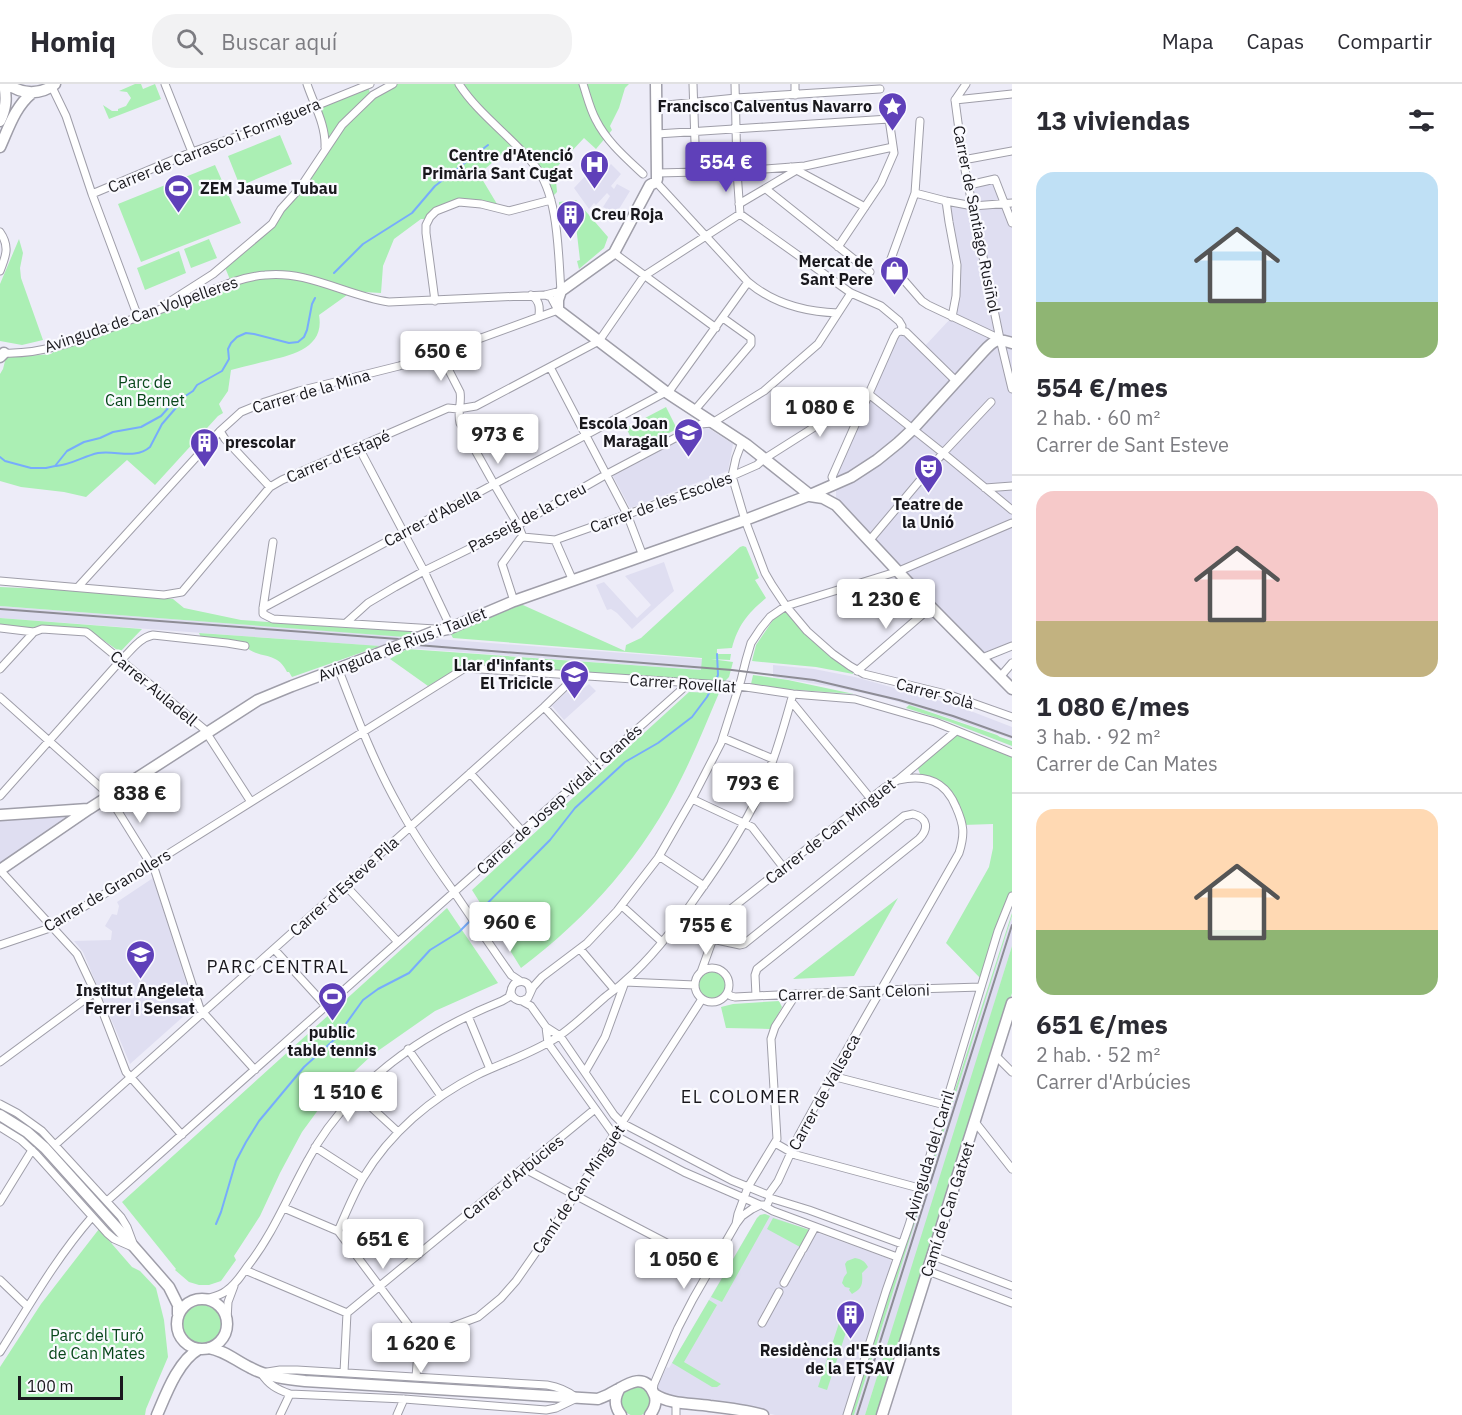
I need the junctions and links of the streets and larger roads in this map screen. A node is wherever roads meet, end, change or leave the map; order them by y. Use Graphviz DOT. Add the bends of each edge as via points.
graph roads {
  1 [pos="4,84"];
  2 [pos="8,84"];
  3 [pos="165,84"];
  4 [pos="307,84"];
  5 [pos="369,84"];
  6 [pos="393,84"];
  7 [pos="459,84"];
  8 [pos="583,84"];
  9 [pos="656,84"];
  10 [pos="693,84"];
  11 [pos="735,84"];
  12 [pos="795,84"];
  13 [pos="966,84"];
  14 [pos="53,85"];
  15 [pos="880,89"];
  16 [pos="32,93"];
  17 [pos="1012,94"];
  18 [pos="795,95"];
  19 [pos="736,98"];
  20 [pos="955,100"];
  21 [pos="694,102"];
  22 [pos="314,105"];
  23 [pos="657,106"];
  24 [pos="920,121"];
  25 [pos="4,125"];
  26 [pos="323,125"];
  27 [pos="342,125"];
  28 [pos="737,129"];
  29 [pos="695,132"];
  30 [pos="657,134"];
  31 [pos="0,147"];
  32 [pos="893,147"];
  33 [pos="325,149"];
  34 [pos="1012,151"];
  35 [pos="192,152"];
  36 [pos="0,155"];
  37 [pos="963,160"];
  38 [pos="794,169"];
  39 [pos="737,171"];
  40 [pos="696,172"];
  41 [pos="643,174"];
  42 [pos="655,179"];
  43 [pos="969,185"];
  44 [pos="766,189"];
  45 [pos="915,193"];
  46 [pos="92,194"];
  47 [pos="551,200"];
  48 [pos="946,201"];
  49 [pos="1008,203"];
  50 [pos="739,204"];
  51 [pos="973,206"];
  52 [pos="865,207"];
  53 [pos="740,214"];
  54 [pos="1012,223"];
  55 [pos="0,232"];
  56 [pos="705,236"];
  57 [pos="838,247"];
  58 [pos="614,253"];
  59 [pos="0,271"];
  60 [pos="870,272"];
  61 [pos="216,274"];
  62 [pos="644,276"];
  63 [pos="748,282"];
  64 [pos="223,285"];
  65 [pos="193,286"];
  66 [pos="561,291"];
  67 [pos="851,293"];
  68 [pos="531,295"];
  69 [pos="545,295"];
  70 [pos="197,296"];
  71 [pos="435,301"];
  72 [pos="156,310"];
  73 [pos="558,310"];
  74 [pos="838,313"];
  75 [pos="539,315"];
  76 [pos="138,317"];
  77 [pos="952,317"];
  78 [pos="723,318"];
  79 [pos="716,328"];
  80 [pos="901,331"];
  81 [pos="1000,339"];
  82 [pos="599,341"];
  83 [pos="1012,343"];
  84 [pos="440,353"];
  85 [pos="1,354"];
  86 [pos="550,367"];
  87 [pos="956,381"];
  88 [pos="1012,390"];
  89 [pos="667,393"];
  90 [pos="868,395"];
  91 [pos="991,402"];
  92 [pos="459,410"];
  93 [pos="694,411"];
  94 [pos="712,423"];
  95 [pos="913,429"];
  96 [pos="220,431"];
  97 [pos="586,435"];
  98 [pos="742,442"];
  99 [pos="359,448"];
  100 [pos="943,453"];
  101 [pos="764,459"];
  102 [pos="607,474"];
  103 [pos="732,476"];
  104 [pos="833,483"];
  105 [pos="494,484"];
  106 [pos="1012,486"];
  107 [pos="270,487"];
  108 [pos="985,488"];
  109 [pos="810,495"];
  110 [pos="836,505"];
  111 [pos="1012,510"];
  112 [pos="627,514"];
  113 [pos="745,520"];
  114 [pos="1012,523"];
  115 [pos="516,526"];
  116 [pos="403,533"];
  117 [pos="521,538"];
  118 [pos="555,540"];
  119 [pos="869,541"];
  120 [pos="273,542"];
  121 [pos="643,556"];
  122 [pos="424,571"];
  123 [pos="899,571"];
  124 [pos="0,581"];
  125 [pos="573,581"];
  126 [pos="78,587"];
  127 [pos="514,601"];
  128 [pos="786,606"];
  129 [pos="931,607"];
  130 [pos="263,611"];
  131 [pos="347,622"];
  132 [pos="0,628"];
  133 [pos="449,628"];
  134 [pos="34,632"];
  135 [pos="245,646"];
  136 [pos="1012,646"];
  137 [pos="982,658"];
  138 [pos="121,660"];
  139 [pos="1012,663"];
  140 [pos="0,669"];
  141 [pos="338,669"];
  142 [pos="857,671"];
  143 [pos="577,675"];
  144 [pos="1000,677"];
  145 [pos="689,683"];
  146 [pos="739,686"];
  147 [pos="1012,689"];
  148 [pos="0,698"];
  149 [pos="792,698"];
  150 [pos="544,707"];
  151 [pos="1012,717"];
  152 [pos="363,731"];
  153 [pos="956,731"];
  154 [pos="206,732"];
  155 [pos="723,738"];
  156 [pos="49,741"];
  157 [pos="1012,753"];
  158 [pos="773,759"];
  159 [pos="918,762"];
  160 [pos="597,765"];
  161 [pos="470,773"];
  162 [pos="926,778"];
  163 [pos="897,780"];
  164 [pos="0,796"];
  165 [pos="108,796"];
  166 [pos="692,799"];
  167 [pos="871,799"];
  168 [pos="251,802"];
  169 [pos="89,809"];
  170 [pos="0,815"];
  171 [pos="743,823"];
  172 [pos="410,827"];
  173 [pos="522,831"];
  174 [pos="659,856"];
  175 [pos="152,864"];
  176 [pos="783,867"];
  177 [pos="0,870"];
  178 [pos="345,885"];
  179 [pos="704,886"];
  180 [pos="456,896"];
  181 [pos="1012,896"];
  182 [pos="622,906"];
  183 [pos="52,927"];
  184 [pos="712,939"];
  185 [pos="398,942"];
  186 [pos="662,942"];
  187 [pos="0,945"];
  188 [pos="274,949"];
  189 [pos="580,949"];
  190 [pos="700,972"];
  191 [pos="511,975"];
  192 [pos="543,977"];
  193 [pos="522,982"];
  194 [pos="625,982"];
  195 [pos="695,985"];
  196 [pos="981,987"];
  197 [pos="614,989"];
  198 [pos="511,990"];
  199 [pos="882,990"];
  200 [pos="95,992"];
  201 [pos="530,993"];
  202 [pos="728,994"];
  203 [pos="796,994"];
  204 [pos="756,996"];
  205 [pos="702,999"];
  206 [pos="502,1001"];
  207 [pos="521,1001"];
  208 [pos="1012,1003"];
  209 [pos="326,1006"];
  210 [pos="531,1006"];
  211 [pos="202,1013"];
  212 [pos="468,1016"];
  213 [pos="546,1027"];
  214 [pos="560,1036"];
  215 [pos="548,1043"];
  216 [pos="408,1049"];
  217 [pos="996,1056"];
  218 [pos="0,1062"];
  219 [pos="490,1069"];
  220 [pos="255,1070"];
  221 [pos="585,1072"];
  222 [pos="1012,1072"];
  223 [pos="832,1076"];
  224 [pos="130,1078"];
  225 [pos="357,1094"];
  226 [pos="441,1096"];
  227 [pos="0,1104"];
  228 [pos="945,1105"];
  229 [pos="595,1109"];
  230 [pos="0,1115"];
  231 [pos="975,1122"];
  232 [pos="622,1124"];
  233 [pos="0,1127"];
  234 [pos="399,1132"];
  235 [pos="182,1135"];
  236 [pos="614,1135"];
  237 [pos="775,1143"];
  238 [pos="55,1144"];
  239 [pos="315,1147"];
  240 [pos="32,1150"];
  241 [pos="791,1152"];
  242 [pos="523,1168"];
  243 [pos="1012,1169"];
  244 [pos="363,1178"];
  245 [pos="748,1187"];
  246 [pos="919,1188"];
  247 [pos="575,1196"];
  248 [pos="769,1196"];
  249 [pos="747,1199"];
  250 [pos="107,1201"];
  251 [pos="0,1202"];
  252 [pos="762,1205"];
  253 [pos="284,1208"];
  254 [pos="92,1217"];
  255 [pos="736,1224"];
  256 [pos="816,1227"];
  257 [pos="338,1231"];
  258 [pos="902,1244"];
  259 [pos="135,1248"];
  260 [pos="933,1256"];
  261 [pos="897,1257"];
  262 [pos="711,1266"];
  263 [pos="245,1270"];
  264 [pos="928,1271"];
  265 [pos="0,1280"];
  266 [pos="237,1281"];
  267 [pos="784,1283"];
  268 [pos="380,1286"];
  269 [pos="1012,1286"];
  270 [pos="169,1287"];
  271 [pos="779,1292"];
  272 [pos="201,1299"];
  273 [pos="1012,1303"];
  274 [pos="26,1305"];
  275 [pos="347,1313"];
  276 [pos="178,1314"];
  277 [pos="226,1320"];
  278 [pos="761,1326"];
  279 [pos="177,1332"];
  280 [pos="224,1336"];
  281 [pos="419,1339"];
  282 [pos="204,1349"];
  283 [pos="0,1352"];
  284 [pos="237,1359"];
  285 [pos="180,1368"];
  286 [pos="660,1370"];
  287 [pos="344,1372"];
  288 [pos="261,1373"];
  289 [pos="416,1377"];
  290 [pos="637,1381"];
  291 [pos="620,1388"];
  292 [pos="654,1392"];
  293 [pos="290,1394"];
  294 [pos="577,1398"];
  295 [pos="404,1399"];
  296 [pos="598,1399"];
  297 [pos="676,1403"];
  298 [pos="514,1412"];
  299 [pos="619,1413"];
  300 [pos="652,1413"];
  301 [pos="157,1415"];
  302 [pos="280,1415"];
  303 [pos="397,1415"];
  304 [pos="676,1415"];
  305 [pos="763,1415"];
  306 [pos="847,1415"];
  307 [pos="882,1415"];
  1 -- 25 [label="street"];
  2 -- 16 [label="street"];
  3 -- 35 [label="street"];
  4 -- 22 [label="street"];
  5 -- 22 [label="street, Carrer de Carrasco i Formiguera"];
  6 -- 27 [label="street" via="373,95"];
  7 -- 47 [label="street" via="536,167"];
  8 -- 41 [label="street" via="595,120 607,138"];
  9 -- 23 [label="street"];
  10 -- 21 [label="street"];
  11 -- 19 [label="street"];
  12 -- 18 [label="street"];
  13 -- 20 [label="street"];
  14 -- 16 [label="street"];
  14 -- 46 [label="street"];
  15 -- 18 [label="street"];
  16 -- 25 [label="street"];
  17 -- 20 [label="street"];
  18 -- 19 [label="street"];
  19 -- 21 [label="street"];
  19 -- 28 [label="street"];
  20 -- 37 [label="street, Carrer de Santiago Rusiñol"];
  21 -- 23 [label="street"];
  21 -- 29 [label="street"];
  22 -- 26 [label="street"];
  22 -- 35 [label="street, Carrer de Carrasco i Formiguera"];
  23 -- 30 [label="street"];
  24 -- 45 [label="street"];
  25 -- 31 [label="street"];
  25 -- 36 [label="street"];
  26 -- 27 [label="street" via="330,129"];
  26 -- 33 [label="street"];
  27 -- 33 [label="street"];
  28 -- 29 [label="street"];
  28 -- 32 [label="street" via="889,119"];
  28 -- 39 [label="street"];
  29 -- 30 [label="street"];
  29 -- 40 [label="street"];
  30 -- 42 [label="street"];
  32 -- 38 [label="street"];
  32 -- 52 [label="street" via="881,183"];
  33 -- 61 [label="street" via="272,224"];
  34 -- 37 [label="street"];
  35 -- 46 [label="street, Carrer de Carrasco i Formiguera"];
  37 -- 43 [label="street, Carrer de Santiago Rusiñol"];
  38 -- 39 [label="street"];
  38 -- 44 [label="street"];
  38 -- 52 [label="street"];
  39 -- 40 [label="street"];
  39 -- 50 [label="street"];
  40 -- 42 [label="street"];
  41 -- 42 [label="street" via="644,181"];
  41 -- 42 [label="street" via="651,170"];
  42 -- 56 [label="street"];
  42 -- 58 [label="street"];
  43 -- 49 [label="street" via="995,179"];
  43 -- 51 [label="street, Carrer de Santiago Rusiñol"];
  44 -- 50 [label="street"];
  44 -- 57 [label="street"];
  45 -- 48 [label="street"];
  45 -- 77 [label="street" via="888,267 922,300"];
  46 -- 76 [label="street"];
  47 -- 66 [label="street"];
  47 -- 71 [label="street" via="509,211 459,202 436,211 426,225"];
  48 -- 51 [label="street"];
  48 -- 77 [label="street" via="957,265"];
  49 -- 51 [label="street"];
  49 -- 54 [label="street"];
  50 -- 53 [label="street"];
  51 -- 81 [label="street, Carrer de Santiago Rusiñol"];
  52 -- 57 [label="street"];
  53 -- 56 [label="street"];
  53 -- 67 [label="street"];
  55 -- 59 [label="street" via="7,250"];
  56 -- 62 [label="street"];
  56 -- 63 [label="street"];
  57 -- 60 [label="street"];
  58 -- 62 [label="street"];
  58 -- 66 [label="street"];
  61 -- 64 [label="street" via="224,277"];
  61 -- 65 [label="street"];
  62 -- 79 [label="street"];
  62 -- 82 [label="street"];
  63 -- 74 [label="street" via="779,302 805,310"];
  63 -- 78 [label="street"];
  64 -- 70 [label="street, Avinguda de Can Volpelleres"];
  64 -- 71 [label="street, Avinguda de Can Volpelleres" via="265,274 289,275 370,299"];
  65 -- 70 [label="street" via="192,292"];
  65 -- 72 [label="street"];
  66 -- 69 [label="street, Avinguda de Can Volpelleres"];
  66 -- 73 [label="street"];
  67 -- 74 [label="street, Passeig de la Creu"];
  67 -- 80 [label="street" via="881,306 899,321"];
  68 -- 69 [label="street, Avinguda de Can Volpelleres"];
  68 -- 71 [label="street, Avinguda de Can Volpelleres"];
  68 -- 75 [label="street" via="539,303"];
  69 -- 73 [label="street" via="551,297"];
  70 -- 72 [label="street, Avinguda de Can Volpelleres"];
  72 -- 76 [label="street, Avinguda de Can Volpelleres"];
  73 -- 75 [label="street, Carrer de la Mina"];
  73 -- 82 [label="street"];
  74 -- 94 [label="street, Passeig de la Creu" via="818,344 764,391"];
  75 -- 84 [label="street, Carrer de la Mina"];
  76 -- 85 [label="street, Avinguda de Can Volpelleres" via="60,346"];
  77 -- 81 [label="street"];
  78 -- 79 [label="street"];
  78 -- 93 [label="street" via="752,338 751,344"];
  79 -- 89 [label="street"];
  80 -- 87 [label="street"];
  80 -- 90 [label="street" via="894,337"];
  81 -- 83 [label="street"];
  81 -- 87 [label="street, Avinguda de Rius i Taulet"];
  81 -- 88 [label="street, Carrer de Santiago Rusiñol"];
  82 -- 86 [label="street, Carrer d'Estapé"];
  82 -- 89 [label="street"];
  84 -- 92 [label="street" via="460,392"];
  84 -- 96 [label="street, Carrer de la Mina" via="265,402 241,412"];
  86 -- 92 [label="street, Carrer d'Estapé" via="476,406"];
  86 -- 97 [label="street"];
  87 -- 95 [label="street, Avinguda de Rius i Taulet"];
  89 -- 93 [label="street"];
  89 -- 97 [label="street, Carrer d'Abella"];
  90 -- 95 [label="street"];
  90 -- 101 [label="street, Carrer de les Escoles"];
  90 -- 104 [label="street"];
  91 -- 100 [label="street"];
  92 -- 99 [label="street, Carrer d'Estapé" via="448,408"];
  92 -- 105 [label="street" via="460,423"];
  93 -- 94 [label="street"];
  94 -- 98 [label="street"];
  94 -- 102 [label="street, Passeig de la Creu" via="701,424"];
  95 -- 100 [label="street"];
  95 -- 104 [label="street, Avinguda de Rius i Taulet" via="877,460 851,477"];
  96 -- 107 [label="street"];
  96 -- 126 [label="street, Carrer de la Mina"];
  97 -- 102 [label="street"];
  97 -- 105 [label="street, Carrer d'Abella"];
  98 -- 101 [label="street"];
  98 -- 103 [label="street"];
  99 -- 107 [label="street, Carrer d'Estapé"];
  99 -- 116 [label="street"];
  100 -- 108 [label="street"];
  100 -- 119 [label="street"];
  101 -- 103 [label="street, Carrer de les Escoles"];
  101 -- 109 [label="street"];
  102 -- 112 [label="street"];
  102 -- 115 [label="street, Passeig de la Creu"];
  103 -- 112 [label="street, Carrer de les Escoles"];
  103 -- 113 [label="street, Carrer Solà"];
  104 -- 109 [label="street, Avinguda de Rius i Taulet"];
  104 -- 110 [label="street" via="832,499"];
  105 -- 115 [label="street"];
  105 -- 116 [label="street, Carrer d'Abella"];
  106 -- 108 [label="street"];
  107 -- 126 [label="street, Carrer d'Estapé" via="182,592 164,595"];
  108 -- 111 [label="street"];
  109 -- 110 [label="street"];
  109 -- 113 [label="street, Avinguda de Rius i Taulet"];
  110 -- 119 [label="street"];
  112 -- 118 [label="street, Carrer de les Escoles"];
  112 -- 121 [label="street"];
  113 -- 121 [label="street, Avinguda de Rius i Taulet"];
  113 -- 128 [label="street, Carrer Solà" via="765,573"];
  114 -- 123 [label="street"];
  115 -- 117 [label="street"];
  115 -- 122 [label="street, Passeig de la Creu"];
  116 -- 122 [label="street"];
  116 -- 130 [label="street, Carrer d'Abella"];
  117 -- 118 [label="street"];
  117 -- 127 [label="street" via="502,564"];
  118 -- 125 [label="street"];
  119 -- 123 [label="street"];
  120 -- 130 [label="street"];
  121 -- 125 [label="street, Avinguda de Rius i Taulet"];
  122 -- 131 [label="street, Passeig de la Creu" via="368,603"];
  122 -- 133 [label="street"];
  123 -- 128 [label="street"];
  123 -- 129 [label="street"];
  124 -- 126 [label="street, Carrer d'Estapé"];
  125 -- 127 [label="street, Avinguda de Rius i Taulet"];
  127 -- 133 [label="street, Avinguda de Rius i Taulet"];
  128 -- 142 [label="street, Carrer Solà" via="814,637"];
  128 -- 146 [label="street" via="770,617 751,643"];
  129 -- 137 [label="street"];
  129 -- 142 [label="street"];
  130 -- 131 [label="street" via="273,619"];
  131 -- 133 [label="street"];
  132 -- 134 [label="street"];
  133 -- 141 [label="street, Avinguda de Rius i Taulet, bridge"];
  134 -- 138 [label="street, Carrer Auladell" via="86,632"];
  134 -- 140 [label="street"];
  135 -- 138 [label="street" via="153,635 142,639"];
  136 -- 137 [label="street"];
  137 -- 144 [label="street"];
  138 -- 154 [label="street, Carrer Auladell"];
  138 -- 156 [label="street"];
  139 -- 144 [label="street"];
  141 -- 152 [label="street"];
  141 -- 154 [label="street, Avinguda de Rius i Taulet" via="258,700"];
  142 -- 151 [label="street, Carrer Solà" via="950,695"];
  143 -- 145 [label="street, Carrer Rovellat"];
  143 -- 150 [label="street, Carrer d'Esteve Pila"];
  143 -- 152 [label="street, Carrer Rovellat" via="465,668"];
  144 -- 147 [label="street"];
  145 -- 146 [label="street, Carrer Rovellat"];
  145 -- 160 [label="street, Carrer de Josep Vidal i Granés"];
  146 -- 149 [label="street, Carrer Rovellat"];
  146 -- 155 [label="street"];
  148 -- 156 [label="street"];
  149 -- 153 [label="street, Carrer Rovellat" via="865,701"];
  149 -- 158 [label="street"];
  149 -- 167 [label="street"];
  150 -- 160 [label="street"];
  150 -- 161 [label="street, Carrer d'Esteve Pila"];
  152 -- 168 [label="street, Carrer de Granollers"];
  152 -- 172 [label="street"];
  153 -- 157 [label="street, Carrer Rovellat"];
  153 -- 159 [label="street, Carrer de Can Minguet"];
  154 -- 165 [label="street, Avinguda de Rius i Taulet"];
  154 -- 168 [label="street, Carrer Auladell"];
  155 -- 158 [label="street"];
  155 -- 166 [label="street"];
  156 -- 164 [label="street"];
  156 -- 165 [label="street"];
  158 -- 171 [label="street"];
  159 -- 162 [label="street" via="920,774"];
  159 -- 163 [label="street, Carrer de Can Minguet"];
  160 -- 173 [label="street, Carrer de Josep Vidal i Granés"];
  161 -- 172 [label="street, Carrer d'Esteve Pila"];
  161 -- 173 [label="street"];
  162 -- 163 [label="street"];
  162 -- 199 [label="street, Carrer de Vallseca" via="952,796 962,819 963,839 956,860"];
  163 -- 167 [label="street, Carrer de Can Minguet"];
  165 -- 169 [label="street, Avinguda de Rius i Taulet"];
  165 -- 175 [label="street"];
  166 -- 171 [label="street"];
  166 -- 174 [label="street"];
  167 -- 176 [label="street, Carrer de Can Minguet"];
  168 -- 175 [label="street, Carrer de Granollers"];
  169 -- 170 [label="street"];
  169 -- 177 [label="street, Avinguda de Rius i Taulet"];
  171 -- 176 [label="street" via="756,831"];
  171 -- 179 [label="street"];
  172 -- 178 [label="street, Carrer d'Esteve Pila"];
  172 -- 180 [label="street"];
  173 -- 180 [label="street, Carrer de Josep Vidal i Granés"];
  174 -- 179 [label="street"];
  174 -- 182 [label="street"];
  175 -- 183 [label="street, Carrer de Granollers"];
  175 -- 211 [label="street"];
  176 -- 184 [label="street, Carrer de Can Minguet" via="722,916"];
  177 -- 183 [label="street"];
  178 -- 185 [label="street"];
  178 -- 188 [label="street, Carrer d'Esteve Pila"];
  179 -- 186 [label="street"];
  180 -- 185 [label="street, Carrer de Josep Vidal i Granés"];
  180 -- 191 [label="street"];
  181 -- 196 [label="street, Avinguda del Carril"];
  182 -- 186 [label="street"];
  182 -- 189 [label="street"];
  183 -- 187 [label="street, Carrer de Granollers"];
  183 -- 200 [label="street" via="77,954"];
  184 -- 190 [label="street, Carrer de Can Minguet"];
  184 -- 204 [label="street" via="744,944 904,816 913,814 922,819 925,832 919,839 757,969"];
  185 -- 209 [label="street, Carrer de Josep Vidal i Granés"];
  186 -- 194 [label="street"];
  188 -- 209 [label="street"];
  188 -- 211 [label="street, Carrer d'Esteve Pila"];
  189 -- 192 [label="street"];
  189 -- 197 [label="street"];
  190 -- 195 [label="street"];
  190 -- 202 [label="street" via="710,968 723,971 730,982"];
  191 -- 193 [label="street"];
  191 -- 198 [label="street"];
  192 -- 193 [label="street"];
  192 -- 201 [label="street"];
  193 -- 198 [label="street" via="514,984"];
  193 -- 201 [label="street" via="529,985"];
  194 -- 195 [label="street"];
  194 -- 197 [label="street"];
  194 -- 221 [label="street" via="605,1037"];
  195 -- 205 [label="street"];
  196 -- 199 [label="street, Carrer de Sant Celoni"];
  196 -- 228 [label="street, Avinguda del Carril"];
  197 -- 214 [label="street"];
  198 -- 206 [label="street"];
  198 -- 207 [label="street" via="514,998"];
  199 -- 203 [label="street, Carrer de Sant Celoni"];
  199 -- 223 [label="street, Carrer de Vallseca"];
  200 -- 218 [label="street"];
  200 -- 224 [label="street"];
  201 -- 207 [label="street"];
  201 -- 210 [label="street"];
  202 -- 204 [label="street, Carrer de Sant Celoni"];
  202 -- 205 [label="street" via="716,1002"];
  203 -- 204 [label="street, Carrer de Sant Celoni"];
  203 -- 237 [label="street" via="771,1039"];
  205 -- 232 [label="street, Camí de Can Minguet"];
  206 -- 207 [label="street"];
  206 -- 212 [label="street"];
  207 -- 210 [label="street"];
  208 -- 217 [label="street, Camí de Can Gatxet"];
  209 -- 220 [label="street, Carrer de Josep Vidal i Granés"];
  210 -- 213 [label="street"];
  211 -- 220 [label="street"];
  211 -- 224 [label="street, Carrer d'Esteve Pila"];
  212 -- 216 [label="street"];
  212 -- 219 [label="street"];
  213 -- 214 [label="street"];
  213 -- 215 [label="street"];
  214 -- 215 [label="street"];
  214 -- 221 [label="street"];
  215 -- 219 [label="street"];
  215 -- 229 [label="street"];
  216 -- 225 [label="street"];
  216 -- 226 [label="street"];
  217 -- 222 [label="street"];
  217 -- 231 [label="street, Camí de Can Gatxet"];
  219 -- 226 [label="street"];
  220 -- 235 [label="street, Carrer de Josep Vidal i Granés"];
  221 -- 232 [label="street"];
  223 -- 228 [label="street"];
  223 -- 241 [label="street, Carrer de Vallseca"];
  224 -- 235 [label="street"];
  224 -- 238 [label="street, Carrer d'Esteve Pila"];
  225 -- 234 [label="street"];
  225 -- 239 [label="street"];
  226 -- 234 [label="street"];
  227 -- 238 [label="street" via="30,1122"];
  228 -- 246 [label="street, Avinguda del Carril"];
  229 -- 236 [label="street"];
  229 -- 242 [label="street, Carrer d'Arbúcies"];
  230 -- 259 [label="street" via="45,1148"];
  231 -- 243 [label="street"];
  231 -- 260 [label="street, Camí de Can Gatxet"];
  232 -- 236 [label="street, Camí de Can Minguet"];
  232 -- 245 [label="street"];
  233 -- 240 [label="street"];
  234 -- 244 [label="street"];
  235 -- 250 [label="street, Carrer de Josep Vidal i Granés"];
  236 -- 247 [label="street, Camí de Can Minguet"];
  236 -- 249 [label="street"];
  237 -- 241 [label="street"];
  237 -- 245 [label="street"];
  238 -- 250 [label="street"];
  239 -- 244 [label="street"];
  239 -- 253 [label="street"];
  240 -- 251 [label="street"];
  240 -- 254 [label="street"];
  241 -- 246 [label="street"];
  241 -- 248 [label="street, Carrer de Vallseca"];
  242 -- 247 [label="street"];
  242 -- 268 [label="street, Carrer d'Arbúcies"];
  244 -- 257 [label="street"];
  245 -- 248 [label="street"];
  245 -- 249 [label="street"];
  246 -- 258 [label="street, Avinguda del Carril"];
  247 -- 262 [label="street"];
  247 -- 281 [label="street, Camí de Can Minguet" via="501,1298 478,1317"];
  248 -- 252 [label="street, Carrer de Vallseca"];
  248 -- 258 [label="street"];
  249 -- 252 [label="street"];
  249 -- 255 [label="street"];
  250 -- 259 [label="street" via="124,1221"];
  252 -- 255 [label="street"];
  252 -- 256 [label="street"];
  253 -- 257 [label="street"];
  253 -- 263 [label="street"];
  254 -- 259 [label="street" via="114,1239"];
  254 -- 283 [label="street" via="69,1244"];
  255 -- 262 [label="street"];
  256 -- 261 [label="street"];
  256 -- 267 [label="street"];
  257 -- 268 [label="street"];
  258 -- 261 [label="street, Avinguda del Carril"];
  259 -- 270 [label="street"];
  260 -- 264 [label="street, Camí de Can Gatxet"];
  260 -- 269 [label="street"];
  261 -- 306 [label="street, Avinguda del Carril"];
  262 -- 286 [label="street"];
  263 -- 266 [label="street"];
  263 -- 275 [label="street"];
  264 -- 273 [label="street"];
  264 -- 307 [label="street, Camí de Can Gatxet"];
  265 -- 274 [label="street"];
  266 -- 272 [label="street" via="217,1296"];
  266 -- 277 [label="street"];
  268 -- 275 [label="street, Carrer d'Arbúcies"];
  268 -- 281 [label="street"];
  270 -- 272 [label="street"];
  270 -- 276 [label="street"];
  271 -- 278 [label="street"];
  272 -- 276 [label="street" via="186,1304"];
  272 -- 277 [label="street" via="211,1300 221,1308"];
  275 -- 287 [label="street"];
  276 -- 279 [label="street"];
  277 -- 280 [label="street"];
  279 -- 282 [label="street" via="190,1347"];
  279 -- 285 [label="street"];
  280 -- 282 [label="street"];
  280 -- 284 [label="street"];
  281 -- 289 [label="street"];
  282 -- 284 [label="street" via="219,1350"];
  282 -- 285 [label="street" via="194,1352"];
  284 -- 288 [label="street"];
  285 -- 301 [label="street"];
  286 -- 290 [label="street"];
  286 -- 292 [label="street"];
  287 -- 288 [label="street"];
  287 -- 289 [label="street"];
  288 -- 293 [label="street" via="273,1387"];
  288 -- 294 [label="street" via="305,1381"];
  289 -- 294 [label="street" via="556,1386"];
  290 -- 291 [label="street"];
  290 -- 292 [label="street"];
  291 -- 296 [label="street"];
  291 -- 299 [label="street" via="615,1400"];
  292 -- 297 [label="street"];
  292 -- 300 [label="street" via="656,1403"];
  293 -- 295 [label="street"];
  293 -- 302 [label="street"];
  294 -- 296 [label="street"];
  294 -- 298 [label="street" via="556,1408"];
  295 -- 298 [label="street"];
  295 -- 303 [label="street"];
  296 -- 299 [label="street"];
  297 -- 300 [label="street"];
  297 -- 304 [label="street"];
  297 -- 305 [label="street"];
}
